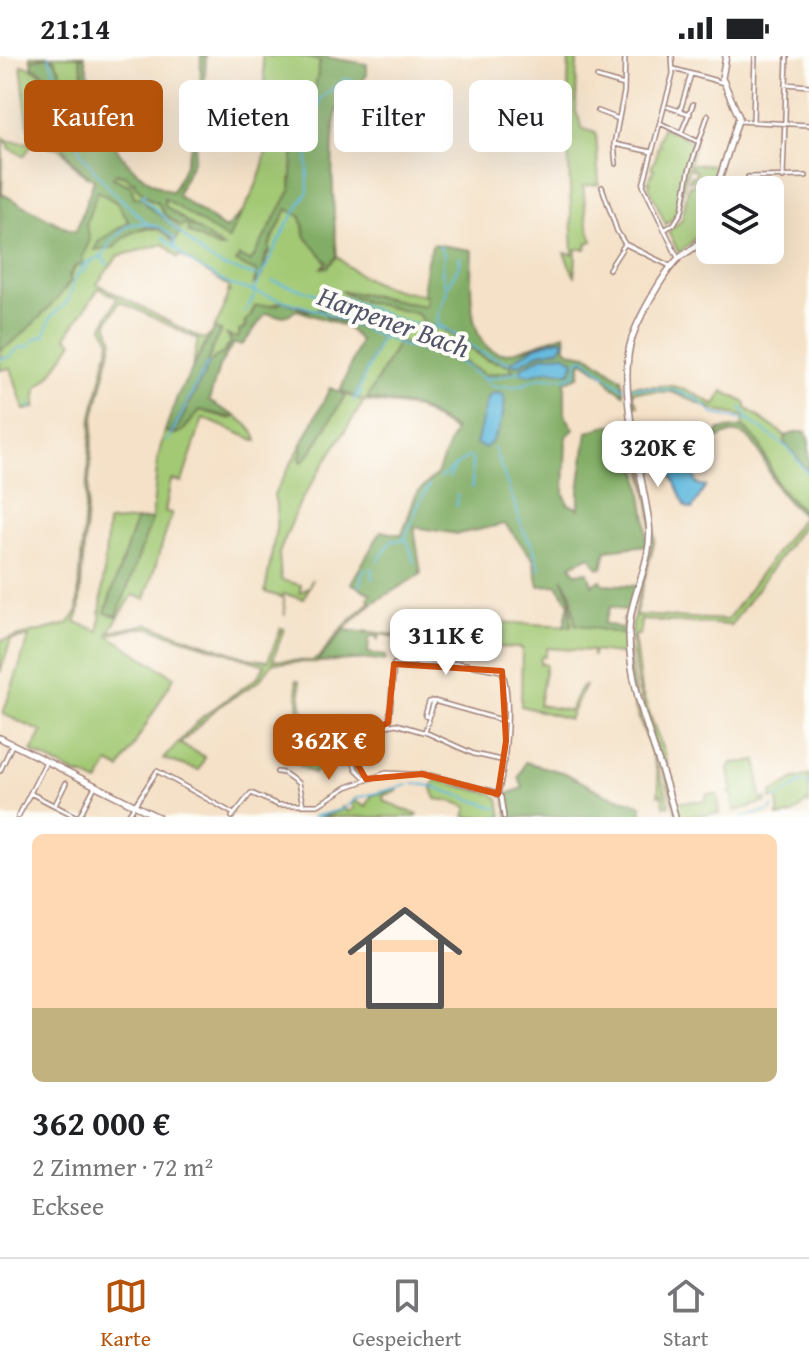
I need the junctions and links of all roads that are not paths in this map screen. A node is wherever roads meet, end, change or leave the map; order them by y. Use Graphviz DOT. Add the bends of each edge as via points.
graph roads {
  1 [pos="625,56"];
  2 [pos="672,56"];
  3 [pos="726,56"];
  4 [pos="755,56"];
  5 [pos="787,56"];
  6 [pos="673,69"];
  7 [pos="691,74"];
  8 [pos="597,77"];
  9 [pos="724,83"];
  10 [pos="786,84"];
  11 [pos="624,85"];
  12 [pos="809,86"];
  13 [pos="693,104"];
  14 [pos="668,107"];
  15 [pos="598,111"];
  16 [pos="680,111"];
  17 [pos="690,114"];
  18 [pos="708,115"];
  19 [pos="619,119"];
  20 [pos="738,121"];
  21 [pos="753,122"];
  22 [pos="660,123"];
  23 [pos="784,123"];
  24 [pos="809,125"];
  25 [pos="681,133"];
  26 [pos="699,142"];
  27 [pos="614,144"];
  28 [pos="652,152"];
  29 [pos="616,164"];
  30 [pos="720,176"];
  31 [pos="783,176"];
  32 [pos="806,176"];
  33 [pos="784,178"];
  34 [pos="602,187"];
  35 [pos="664,230"];
  36 [pos="625,244"];
  37 [pos="696,244"];
  38 [pos="678,258"];
  39 [pos="672,267"];
  40 [pos="609,269"];
  41 [pos="506,721"];
  42 [pos="389,724"];
  43 [pos="425,732"];
  44 [pos="0,738"];
  45 [pos="12,744"];
  46 [pos="2,758"];
  47 [pos="505,761"];
  48 [pos="46,762"];
  49 [pos="0,771"];
  50 [pos="277,772"];
  51 [pos="366,779"];
  52 [pos="66,783"];
  53 [pos="95,786"];
  54 [pos="30,793"];
  55 [pos="500,795"];
  56 [pos="55,805"];
  57 [pos="303,805"];
  58 [pos="134,806"];
  59 [pos="233,815"];
  60 [pos="18,817"];
  61 [pos="78,817"];
  62 [pos="127,817"];
  63 [pos="158,817"];
  64 [pos="504,817"];
  65 [pos="675,817"];
  1 -- 11 [label="street"];
  2 -- 6 [label="street"];
  3 -- 9 [label="street"];
  4 -- 21 [label="street"];
  5 -- 10 [label="street"];
  6 -- 7 [label="street"];
  6 -- 22 [label="street"];
  7 -- 9 [label="street"];
  7 -- 16 [label="street"];
  8 -- 11 [label="street"];
  9 -- 20 [label="street"];
  10 -- 12 [label="street"];
  10 -- 23 [label="street"];
  11 -- 19 [label="street"];
  13 -- 17 [label="street"];
  14 -- 16 [label="street"];
  15 -- 19 [label="street"];
  16 -- 17 [label="street"];
  17 -- 25 [label="street"];
  18 -- 26 [label="street"];
  19 -- 27 [label="street"];
  20 -- 21 [label="street"];
  20 -- 30 [label="street"];
  21 -- 23 [label="street"];
  22 -- 25 [label="street"];
  22 -- 28 [label="street"];
  23 -- 24 [label="street"];
  23 -- 31 [label="street"];
  25 -- 26 [label="street"];
  26 -- 35 [label="street" via="682,211"];
  27 -- 28 [label="street"];
  27 -- 29 [label="street"];
  28 -- 35 [label="street" via="643,185"];
  32 -- 33 [label="street"];
  34 -- 36 [label="street"];
  35 -- 38 [label="street"];
  36 -- 39 [label="street"];
  36 -- 40 [label="street"];
  37 -- 38 [label="street"];
  38 -- 39 [label="street"];
  39 -- 65 [label="street" via="637,324 626,369 650,537 631,615 631,652 637,699"];
  41 -- 42 [label="street" via="504,673 499,670 459,663 394,664"];
  41 -- 43 [label="street" via="434,701"];
  41 -- 47 [label="street"];
  42 -- 43 [label="street"];
  42 -- 51 [label="street" via="372,730 355,760"];
  43 -- 47 [label="street"];
  44 -- 45 [label="street"];
  45 -- 46 [label="street"];
  45 -- 48 [label="street"];
  46 -- 49 [label="street"];
  47 -- 55 [label="street"];
  48 -- 53 [label="street"];
  48 -- 54 [label="street"];
  50 -- 57 [label="street" via="298,783"];
  51 -- 55 [label="street" via="422,774"];
  51 -- 57 [label="street" via="322,804"];
  52 -- 56 [label="street"];
  53 -- 58 [label="street"];
  53 -- 61 [label="street"];
  54 -- 56 [label="street"];
  54 -- 60 [label="street"];
  55 -- 64 [label="street"];
  56 -- 61 [label="street"];
  57 -- 59 [label="street" via="278,805 251,793"];
  58 -- 59 [label="street" via="157,771"];
  58 -- 62 [label="street"];
  58 -- 63 [label="street"];
}
